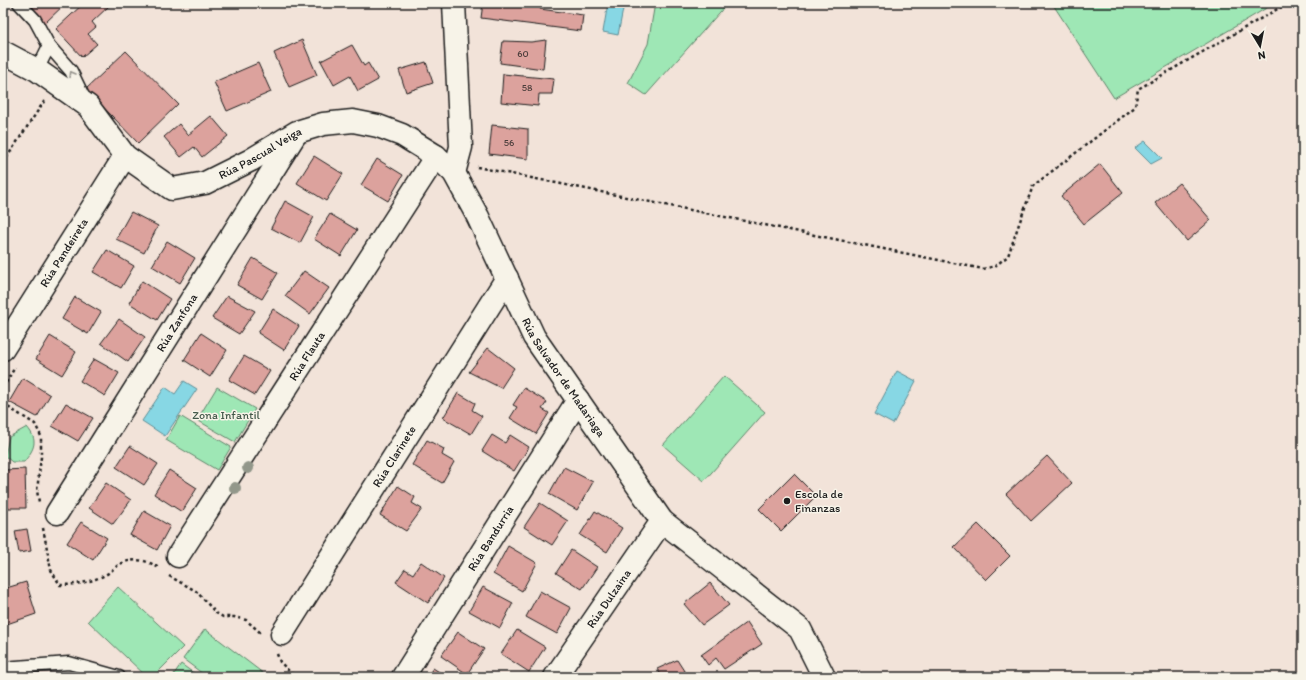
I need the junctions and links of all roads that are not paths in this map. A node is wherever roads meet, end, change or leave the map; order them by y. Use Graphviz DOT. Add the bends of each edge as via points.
graph roads {
  1 [pos="19,3"];
  2 [pos="454,3"];
  3 [pos="49,46"];
  4 [pos="3,52"];
  5 [pos="36,70"];
  6 [pos="88,106"];
  7 [pos="297,132"];
  8 [pos="125,156"];
  9 [pos="436,156"];
  10 [pos="455,168"];
  11 [pos="507,278"];
  12 [pos="6,356"];
  13 [pos="578,400"];
  14 [pos="46,514"];
  15 [pos="662,521"];
  16 [pos="178,556"];
  17 [pos="274,640"];
  18 [pos="3,668"];
  19 [pos="557,676"];
  20 [pos="119,677"];
  21 [pos="402,677"];
  22 [pos="824,677"];
  1 -- 3 [label="lane, Rúa Pascual Veiga" via="35,20"];
  2 -- 10 [label="street" via="461,147"];
  3 -- 5 [label="lane"];
  6 -- 3 [label="lane, Rúa Pascual Veiga, one-way" via="71,71"];
  4 -- 5 [label="street, Rúa Pascual Veiga"];
  5 -- 6 [label="street, Rúa Pascual Veiga"];
  6 -- 8 [label="street, Rúa Pascual Veiga"];
  7 -- 8 [label="street, Rúa Pascual Veiga" via="251,160 205,183 172,189"];
  7 -- 9 [label="street, Rúa Pascual Veiga" via="323,124 353,121 378,126 402,136"];
  7 -- 14 [label="street, Rúa Zanfona"];
  8 -- 12 [label="street, Rúa Pandeireta"];
  9 -- 10 [label="street, Rúa Pascual Veiga"];
  9 -- 16 [label="street, Rúa Flauta"];
  10 -- 11 [label="street, Rúa Salvador de Madariaga"];
  11 -- 13 [label="street, Rúa Salvador de Madariaga" via="534,337"];
  11 -- 17 [label="street, Rúa Clarinete"];
  13 -- 15 [label="street, Rúa Salvador de Madariaga"];
  13 -- 21 [label="street, Rúa Bandurria"];
  15 -- 19 [label="street, Rúa Dulzaina"];
  15 -- 22 [label="street, Rúa Salvador de Madariaga" via="800,629"];
  18 -- 20 [label="lane" via="69,663"];
}
